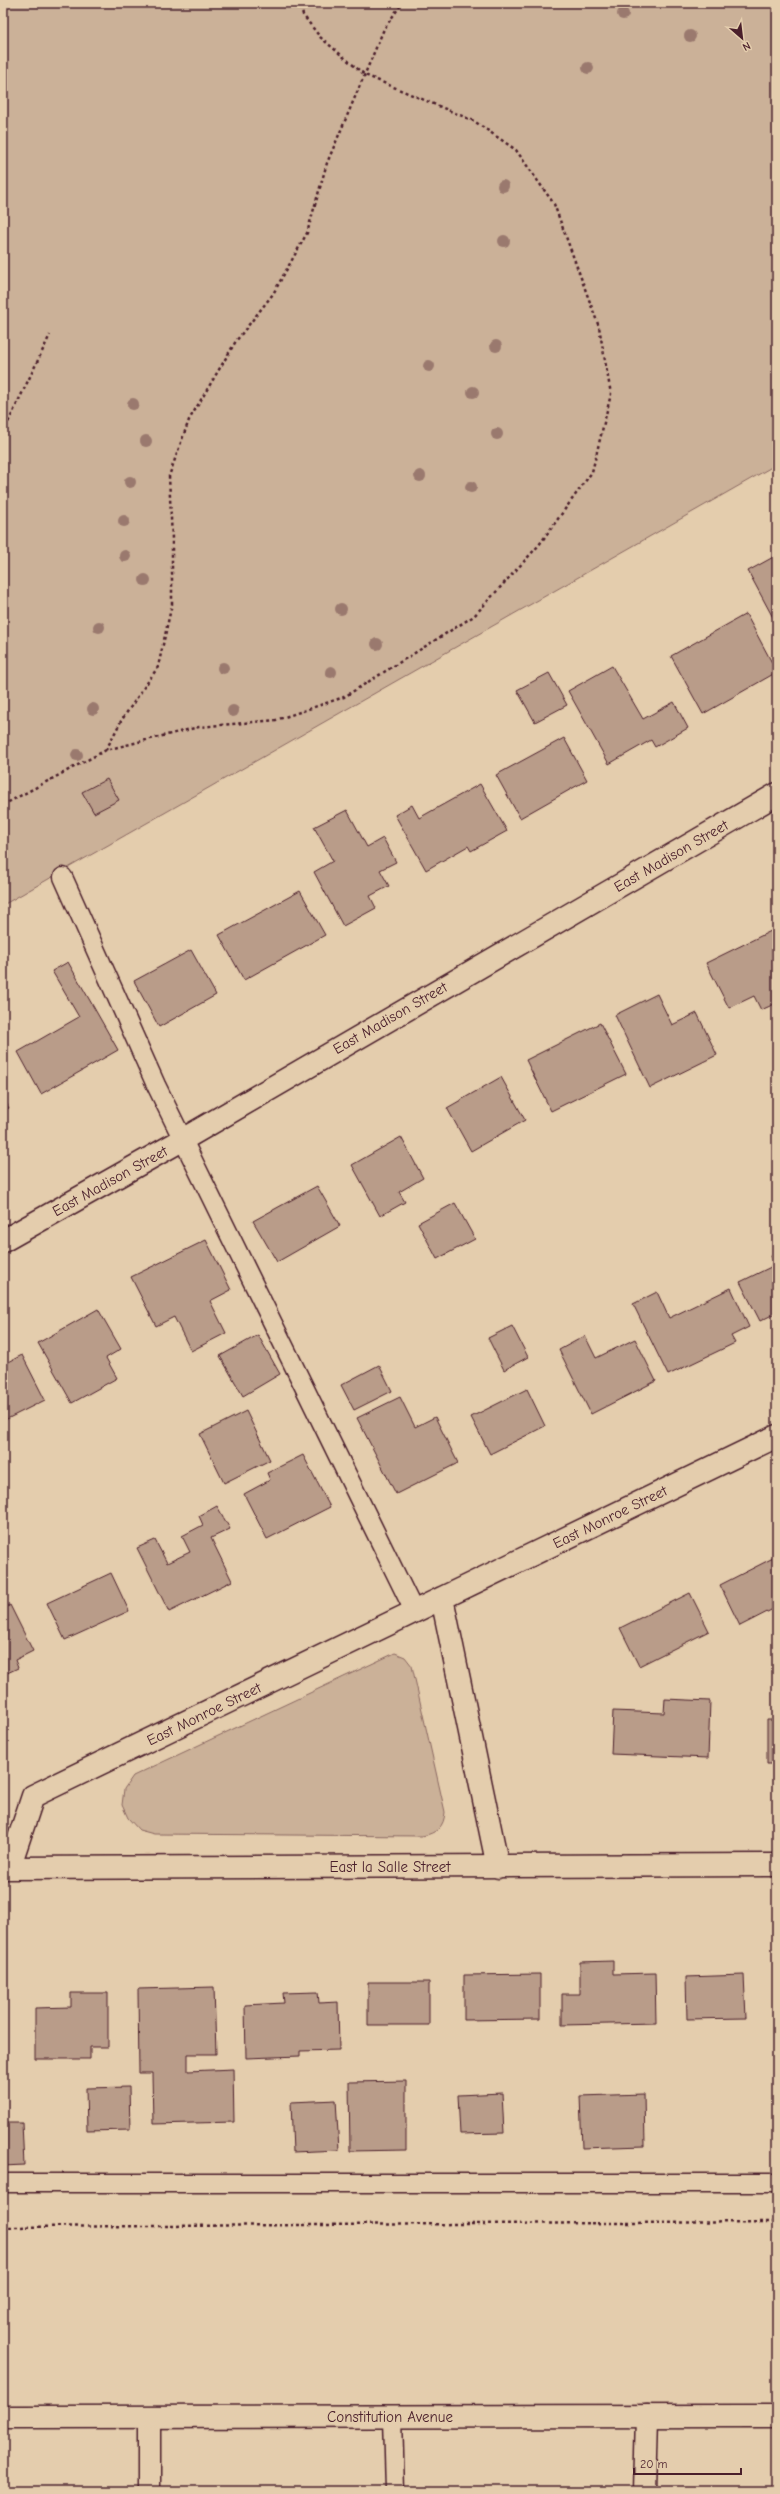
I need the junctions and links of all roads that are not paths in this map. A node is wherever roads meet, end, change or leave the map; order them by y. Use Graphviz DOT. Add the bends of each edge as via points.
graph roads {
  1 [pos="777,794"];
  2 [pos="63,877"];
  3 [pos="182,1140"];
  4 [pos="3,1241"];
  5 [pos="777,1436"];
  6 [pos="442,1598"];
  7 [pos="414,1612"];
  8 [pos="777,1865"];
  9 [pos="498,1867"];
  10 [pos="6,1868"];
  11 [pos="777,2183"];
  12 [pos="3,2184"];
  13 [pos="647,2416"];
  14 [pos="777,2416"];
  15 [pos="3,2417"];
  16 [pos="393,2417"];
  17 [pos="149,2418"];
  18 [pos="149,2491"];
  19 [pos="395,2491"];
  20 [pos="645,2491"];
  1 -- 3 [label="street, East Madison Street"];
  2 -- 3 [label="lane"];
  3 -- 4 [label="street, East Madison Street"];
  3 -- 7 [label="lane"];
  5 -- 6 [label="street, East Monroe Street"];
  6 -- 7 [label="street, East Monroe Street"];
  6 -- 9 [label="street"];
  7 -- 10 [label="street, East Monroe Street" via="34,1796"];
  8 -- 9 [label="street, East la Salle Street"];
  9 -- 10 [label="street, East la Salle Street"];
  11 -- 12 [label="lane"];
  13 -- 14 [label="street, Constitution Avenue"];
  13 -- 16 [label="street, Constitution Avenue"];
  13 -- 20 [label="street"];
  15 -- 17 [label="street, Constitution Avenue"];
  16 -- 17 [label="street, Constitution Avenue"];
  16 -- 19 [label="lane"];
  17 -- 18 [label="street"];
}
